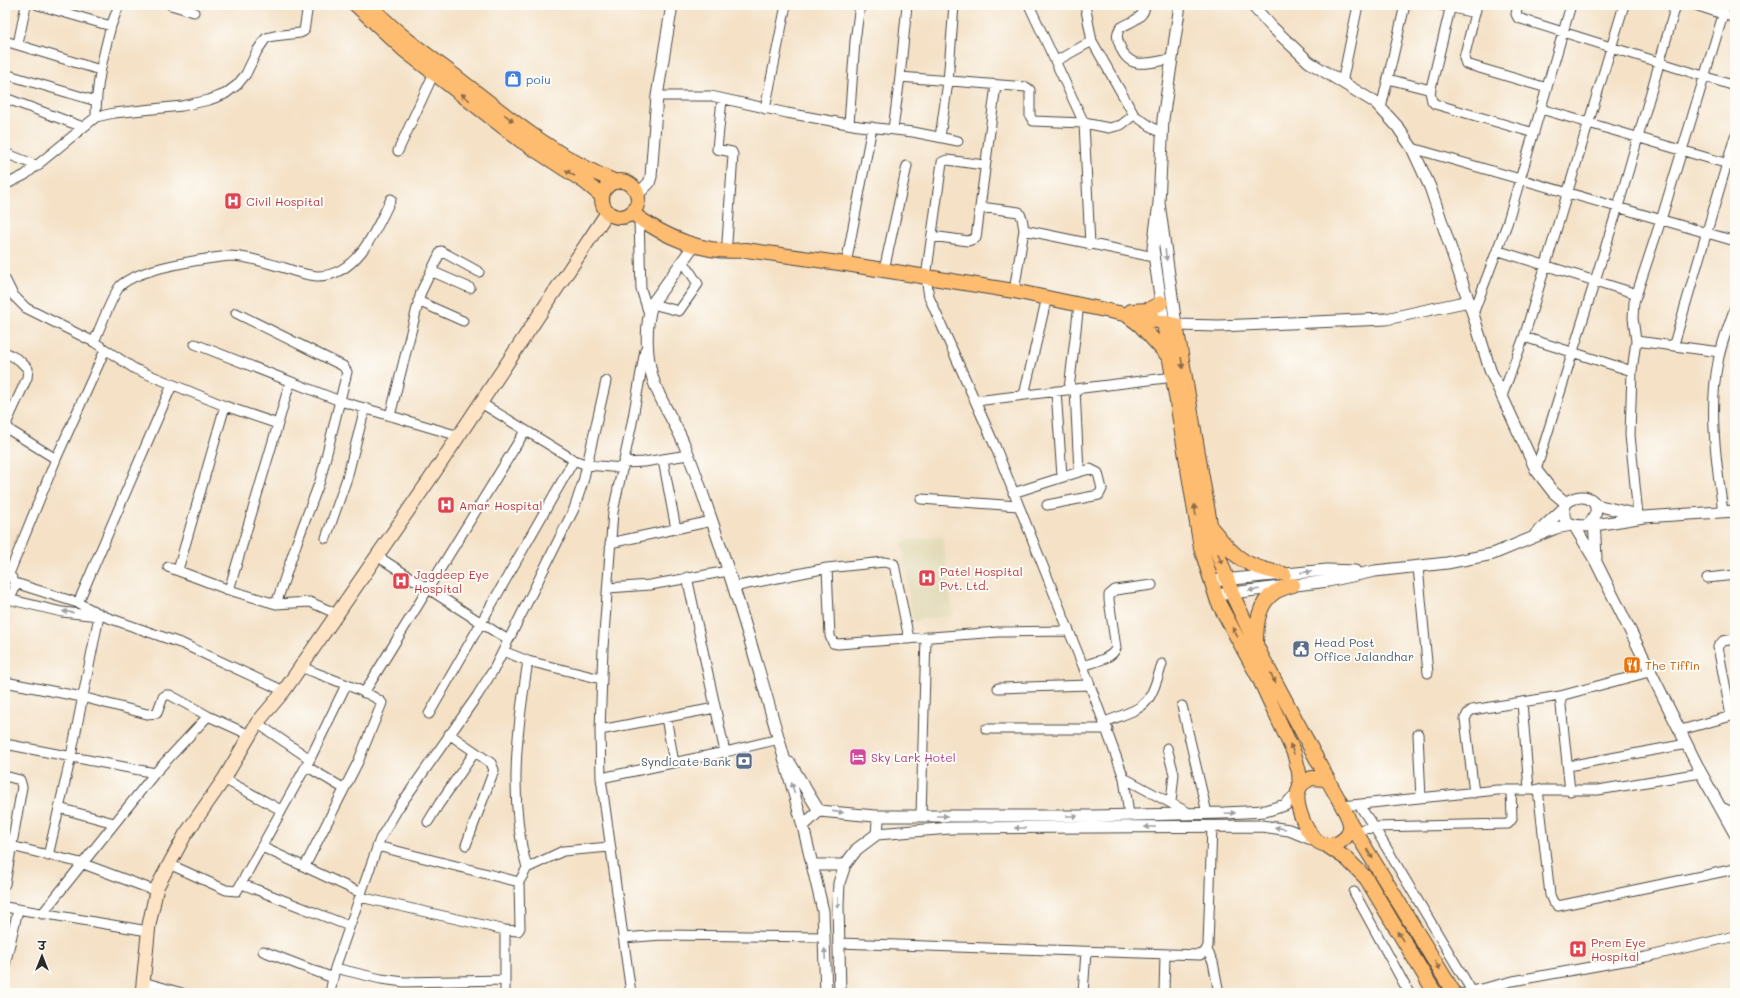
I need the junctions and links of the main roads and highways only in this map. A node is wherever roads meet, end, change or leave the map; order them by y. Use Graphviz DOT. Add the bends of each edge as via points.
graph roads {
  1 [pos="356,5"];
  2 [pos="370,5"];
  3 [pos="404,43"];
  4 [pos="484,106"];
  5 [pos="616,182"];
  6 [pos="602,196"];
  7 [pos="636,208"];
  8 [pos="607,213"];
  9 [pos="746,250"];
  10 [pos="1161,303"];
  11 [pos="1110,311"];
  12 [pos="1127,314"];
  13 [pos="1170,324"];
  14 [pos="1170,358"];
  15 [pos="1210,526"];
  16 [pos="1256,644"];
  17 [pos="1329,782"];
  18 [pos="1299,790"];
  19 [pos="1352,826"];
  20 [pos="1321,843"];
  21 [pos="143,988"];
  22 [pos="1435,993"];
  23 [pos="1454,993"];
  1 -- 3 [label="main road"];
  2 -- 3 [label="main road"];
  3 -- 4 [label="main road"];
  4 -- 5 [label="main road, one-way" via="592,172"];
  6 -- 4 [label="main road, one-way" via="520,140"];
  5 -- 6 [label="main road" via="607,186"];
  5 -- 7 [label="main road" via="625,182 634,188"];
  6 -- 8 [label="main road"];
  7 -- 8 [label="main road" via="617,217"];
  7 -- 9 [label="main road" via="671,229 697,238 733,243"];
  7 -- 9 [label="main road" via="662,233 694,245 733,251"];
  8 -- 21 [label="main road" via="301,667 257,723 224,779 185,835 156,891 148,931"];
  9 -- 11 [label="main road" via="1014,291"];
  10 -- 11 [label="main road" via="1148,310"];
  11 -- 12 [label="main road"];
  12 -- 13 [label="main road"];
  12 -- 14 [label="main road"];
  13 -- 14 [label="main road"];
  13 -- 15 [label="main road, one-way"];
  18 -- 14 [label="main road, one-way" via="1299,772 1294,753 1216,595 1201,548"];
  15 -- 16 [label="main road, one-way" via="1232,593"];
  15 -- 16 [label="main road" via="1229,551 1246,564 1288,580 1266,602 1258,616"];
  16 -- 17 [label="main road, one-way"];
  17 -- 18 [label="main road" via="1312,778 1304,782"];
  17 -- 19 [label="main road"];
  18 -- 20 [label="main road" via="1298,803 1302,816"];
  19 -- 20 [label="main road" via="1342,842"];
  19 -- 23 [label="main road, one-way"];
  22 -- 20 [label="main road, one-way" via="1366,878 1347,859"];
}
